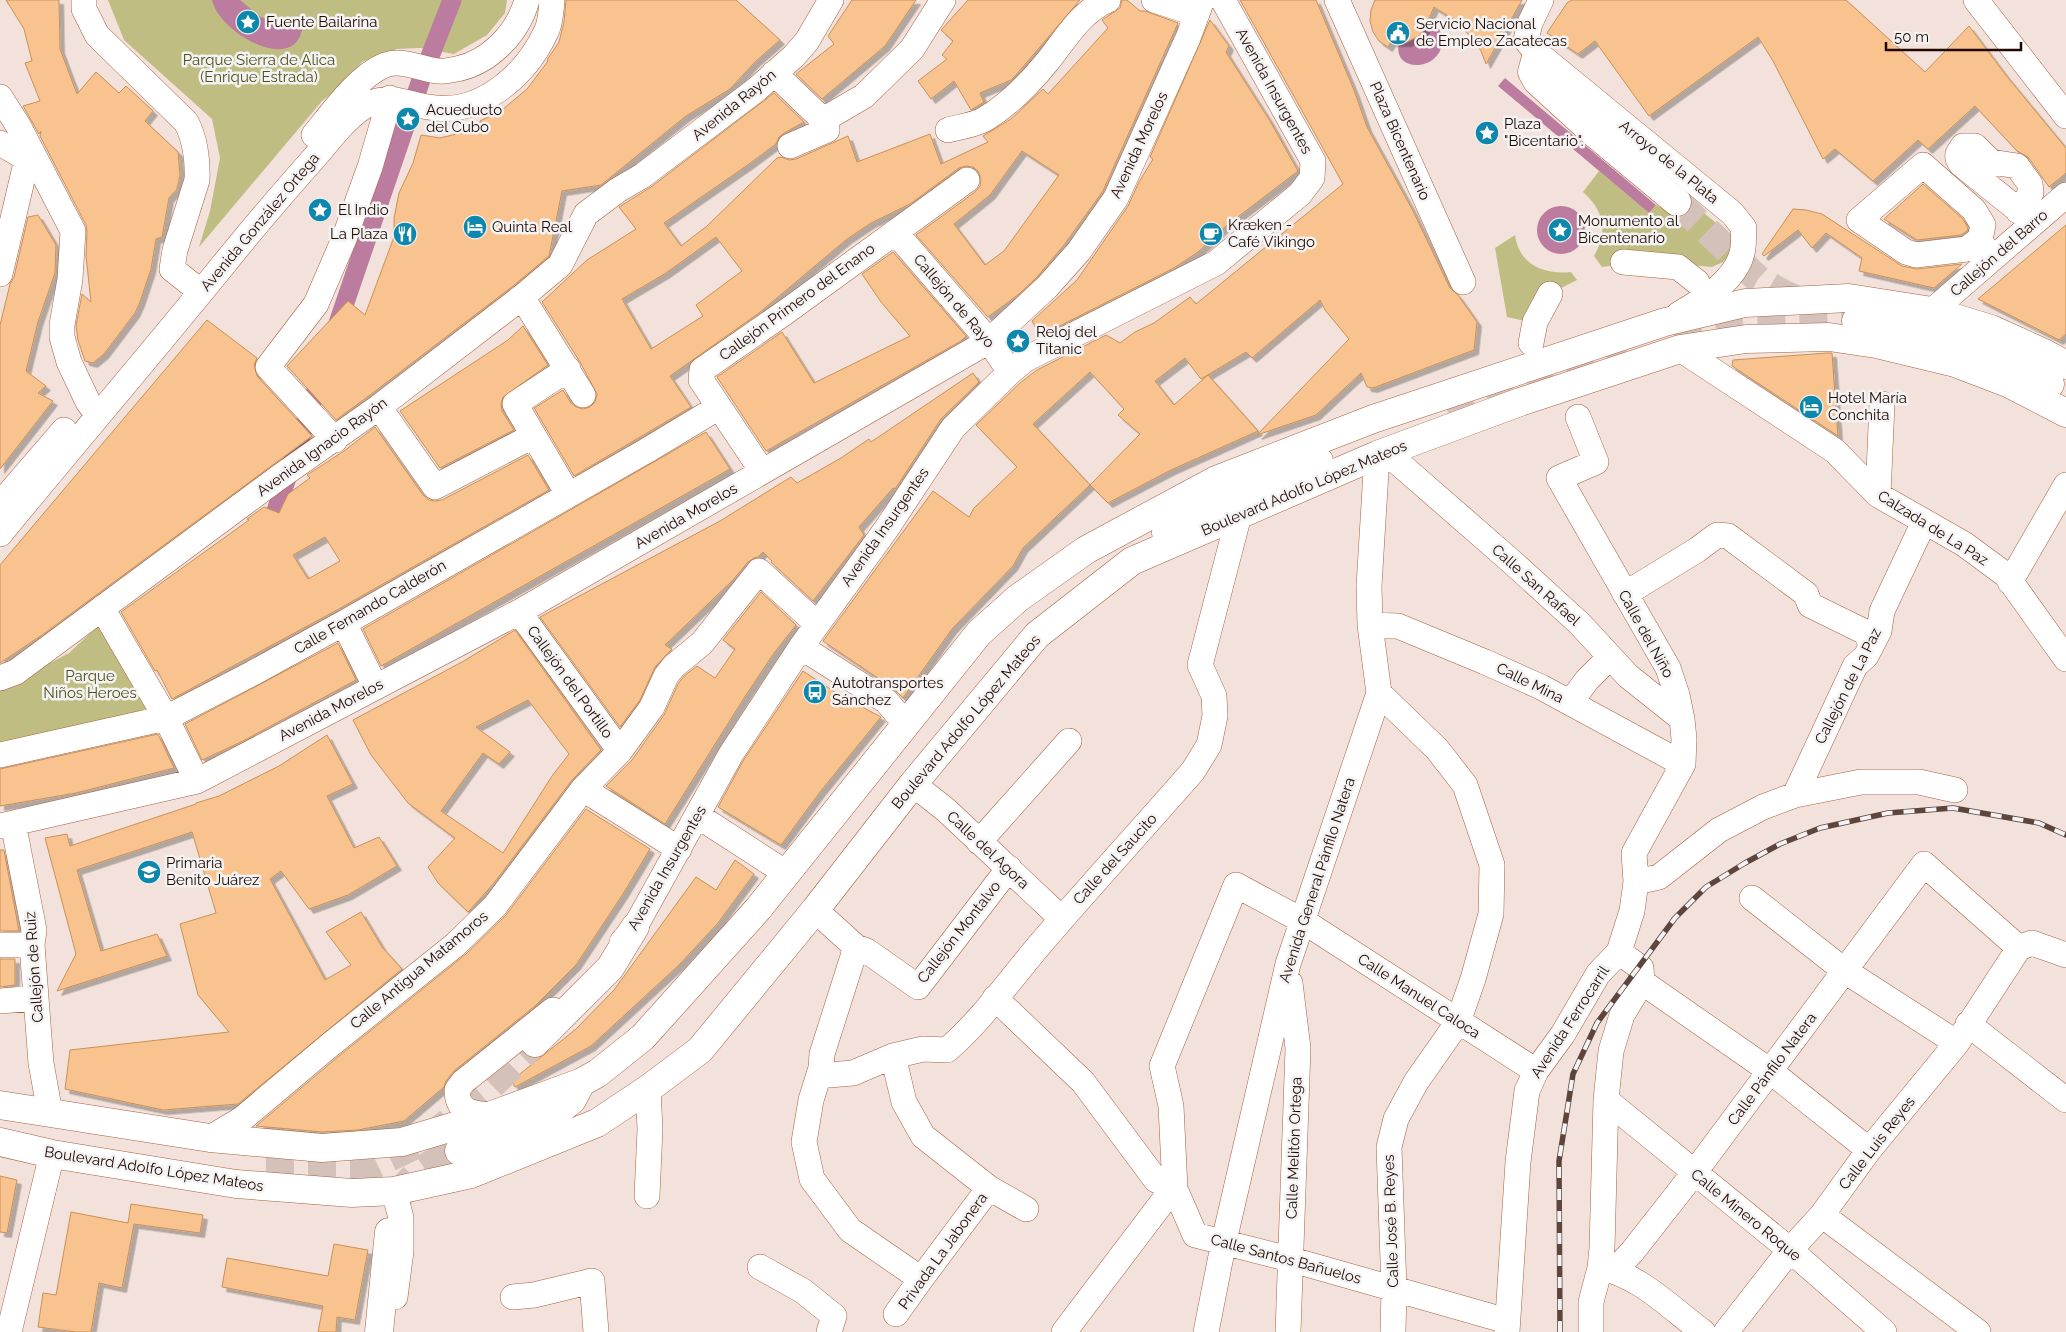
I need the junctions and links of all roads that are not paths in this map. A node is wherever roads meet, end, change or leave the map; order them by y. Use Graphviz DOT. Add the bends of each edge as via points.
graph roads {
  1 [pos="84,0"];
  2 [pos="527,0"];
  3 [pos="552,0"];
  4 [pos="831,0"];
  5 [pos="1108,0"];
  6 [pos="1154,0"];
  7 [pos="1223,0"];
  8 [pos="1337,0"];
  9 [pos="1541,0"];
  10 [pos="1976,0"];
  11 [pos="1983,0"];
  12 [pos="933,4"];
  13 [pos="1200,7"];
  14 [pos="1537,53"];
  15 [pos="774,72"];
  16 [pos="0,97"];
  17 [pos="390,98"];
  18 [pos="2066,107"];
  19 [pos="2066,116"];
  20 [pos="823,120"];
  21 [pos="948,130"];
  22 [pos="0,143"];
  23 [pos="790,146"];
  24 [pos="33,162"];
  25 [pos="967,180"];
  26 [pos="618,190"];
  27 [pos="2066,195"];
  28 [pos="1677,202"];
  29 [pos="896,232"];
  30 [pos="1985,250"];
  31 [pos="1623,262"];
  32 [pos="0,274"];
  33 [pos="1463,282"];
  34 [pos="1697,282"];
  35 [pos="195,287"];
  36 [pos="1550,294"];
  37 [pos="522,297"];
  38 [pos="1932,311"];
  39 [pos="1856,321"];
  40 [pos="1665,322"];
  41 [pos="989,342"];
  42 [pos="1531,343"];
  43 [pos="1680,349"];
  44 [pos="2066,365"];
  45 [pos="568,369"];
  46 [pos="1010,372"];
  47 [pos="583,394"];
  48 [pos="2066,398"];
  49 [pos="1882,404"];
  50 [pos="379,407"];
  51 [pos="719,407"];
  52 [pos="93,409"];
  53 [pos="1448,413"];
  54 [pos="2066,413"];
  55 [pos="1578,417"];
  56 [pos="533,436"];
  57 [pos="335,440"];
  58 [pos="1382,454"];
  59 [pos="762,472"];
  60 [pos="2066,485"];
  61 [pos="568,494"];
  62 [pos="1878,495"];
  63 [pos="0,504"];
  64 [pos="1239,515"];
  65 [pos="1924,522"];
  66 [pos="0,534"];
  67 [pos="1132,561"];
  68 [pos="2010,582"];
  69 [pos="1625,594"];
  70 [pos="102,608"];
  71 [pos="519,612"];
  72 [pos="344,623"];
  73 [pos="817,624"];
  74 [pos="1370,625"];
  75 [pos="801,647"];
  76 [pos="1871,647"];
  77 [pos="1610,657"];
  78 [pos="2066,659"];
  79 [pos="0,678"];
  80 [pos="375,686"];
  81 [pos="1379,694"];
  82 [pos="1570,703"];
  83 [pos="166,718"];
  84 [pos="1682,719"];
  85 [pos="906,723"];
  86 [pos="1069,741"];
  87 [pos="620,751"];
  88 [pos="0,755"];
  89 [pos="1683,764"];
  90 [pos="197,781"];
  91 [pos="913,784"];
  92 [pos="584,789"];
  93 [pos="1955,790"];
  94 [pos="1795,795"];
  95 [pos="698,816"];
  96 [pos="7,824"];
  97 [pos="979,842"];
  98 [pos="679,849"];
  99 [pos="1009,868"];
  100 [pos="786,873"];
  101 [pos="1636,882"];
  102 [pos="1752,898"];
  103 [pos="815,910"];
  104 [pos="1062,919"];
  105 [pos="1303,921"];
  106 [pos="636,927"];
  107 [pos="0,945"];
  108 [pos="32,945"];
  109 [pos="856,947"];
  110 [pos="2020,948"];
  111 [pos="1619,952"];
  112 [pos="2066,955"];
  113 [pos="1288,964"];
  114 [pos="1845,971"];
  115 [pos="1642,982"];
  116 [pos="36,998"];
  117 [pos="996,998"];
  118 [pos="0,1001"];
  119 [pos="1458,1022"];
  120 [pos="1962,1033"];
  121 [pos="535,1043"];
  122 [pos="893,1056"];
  123 [pos="821,1068"];
  124 [pos="1536,1071"];
  125 [pos="1770,1071"];
  126 [pos="582,1082"];
  127 [pos="648,1089"];
  128 [pos="1606,1100"];
  129 [pos="2066,1100"];
  130 [pos="0,1104"];
  131 [pos="50,1113"];
  132 [pos="492,1115"];
  133 [pos="210,1138"];
  134 [pos="0,1141"];
  135 [pos="1869,1150"];
  136 [pos="459,1151"];
  137 [pos="52,1154"];
  138 [pos="266,1169"];
  139 [pos="1694,1174"];
  140 [pos="989,1188"];
  141 [pos="1175,1189"];
  142 [pos="394,1191"];
  143 [pos="647,1196"];
  144 [pos="1026,1209"];
  145 [pos="1822,1215"];
  146 [pos="389,1232"];
  147 [pos="1224,1241"];
  148 [pos="1790,1250"];
  149 [pos="1289,1259"];
  150 [pos="760,1267"];
  151 [pos="1607,1269"];
  152 [pos="920,1279"];
  153 [pos="1394,1289"];
  154 [pos="513,1297"];
  155 [pos="896,1314"];
  156 [pos="832,1324"];
  157 [pos="1507,1326"];
  158 [pos="9,1332"];
  159 [pos="379,1332"];
  160 [pos="392,1332"];
  161 [pos="596,1332"];
  162 [pos="1064,1332"];
  163 [pos="1206,1332"];
  164 [pos="1288,1332"];
  165 [pos="1393,1332"];
  166 [pos="1591,1332"];
  167 [pos="1703,1332"];
  168 [pos="1726,1332"];
  169 [pos="1884,1332"];
  170 [pos="1978,1332"];
  1 -- 35 [label="street" via="84,9 97,35 186,122 191,132 196,180 172,269"];
  2 -- 35 [label="street, Avenida González Ortega" via="523,13 498,48 484,60 440,72 405,63 386,65 365,78 337,108"];
  3 -- 17 [label="street" via="547,30 530,60 488,97 456,108 435,108"];
  4 -- 15 [label="street, Avenida Rayón" via="807,41"];
  5 -- 21 [label="street" via="1096,5 1070,31 1022,89 983,120"];
  6 -- 13 [label="street"];
  7 -- 46 [label="street, Avenida Insurgentes" via="1313,161 1312,178 1300,194 1216,263 1026,359"];
  8 -- 33 [label="street, Plaza Bicentenario"];
  9 -- 14 [label="street, Arroyo de la Plata" via="1526,40"];
  10 -- 19 [label="street"];
  11 -- 18 [label="street"];
  12 -- 20 [label="street" via="912,49 864,96"];
  13 -- 41 [label="street, Avenida Morelos" via="1116,198 1073,258"];
  14 -- 28 [label="main road" via="1532,72 1536,81"];
  14 -- 40 [label="street, Arroyo de la Plata" via="1732,214 1744,228 1743,249 1736,266 1722,285"];
  15 -- 20 [label="street"];
  15 -- 26 [label="street, Avenida Rayón" via="757,89 657,165"];
  16 -- 24 [label="street" via="19,127"];
  17 -- 35 [label="street, Avenida González Ortega" via="361,109 337,132"];
  17 -- 57 [label="street" via="344,239 316,304 268,367"];
  20 -- 23 [label="street" via="827,130"];
  22 -- 24 [label="street"];
  24 -- 32 [label="street"];
  24 -- 52 [label="street" via="72,231 70,279 62,337 69,362"];
  25 -- 29 [label="street, Callejón Primero del Enano"];
  26 -- 37 [label="street, Avenida Ignacio Rayón" via="586,214 560,265"];
  27 -- 30 [label="street, Callejón del Barro" via="2026,216"];
  29 -- 41 [label="street, Callejón de Rayo"];
  29 -- 51 [label="street, Callejón Primero del Enano" via="702,370 701,380"];
  30 -- 30 [label="street" via="1983,225 1974,210 1924,165 1860,220 1906,252 1916,255"];
  30 -- 38 [label="street, Callejón del Barro"];
  31 -- 34 [label="street" via="1678,267"];
  35 -- 52 [label="street, Avenida González Ortega"];
  36 -- 42 [label="street" via="1535,322"];
  37 -- 45 [label="street"];
  37 -- 50 [label="street, Avenida Ignacio Rayón"];
  38 -- 40 [label="main road" via="1849,298 1745,303"];
  38 -- 44 [label="main road" via="1991,329"];
  39 -- 48 [label="main road" via="1960,344 2012,363 2050,384"];
  40 -- 85 [label="main road" via="1373,419 1216,480 1086,550 1017,599 979,632"];
  41 -- 46 [label="street, Callejón de Rayo"];
  41 -- 59 [label="street, Avenida Morelos"];
  43 -- 54 [label="main road, Boulevard Adolfo López Mateos" via="1746,339 1829,337 1876,344 1955,363 2010,384"];
  43 -- 58 [label="main road, Boulevard Adolfo López Mateos" via="1520,402"];
  43 -- 62 [label="street, Calzada de La Paz" via="1834,452"];
  45 -- 47 [label="street"];
  45 -- 56 [label="street" via="515,404"];
  46 -- 73 [label="street, Avenida Insurgentes" via="953,428 887,528"];
  49 -- 62 [label="street"];
  50 -- 56 [label="street" via="435,487"];
  50 -- 57 [label="street, Avenida Ignacio Rayón"];
  51 -- 59 [label="street"];
  51 -- 61 [label="street, Calle Fernando Calderón"];
  52 -- 63 [label="street, Avenida González Ortega"];
  52 -- 66 [label="street, Avenida González Ortega"];
  53 -- 67 [label="main road" via="1234,494 1193,514"];
  55 -- 69 [label="street, Calle del Niño" via="1596,462 1559,478"];
  56 -- 61 [label="street"];
  57 -- 70 [label="street, Avenida Ignacio Rayón" via="278,478"];
  58 -- 64 [label="main road, Boulevard Adolfo López Mateos"];
  58 -- 74 [label="street, Avenida General Pánfilo Natera" via="1369,586"];
  58 -- 77 [label="street, Calle San Rafael" via="1532,580"];
  59 -- 71 [label="street, Avenida Morelos"];
  60 -- 68 [label="street"];
  61 -- 72 [label="street, Calle Fernando Calderón"];
  62 -- 65 [label="street, Calzada de La Paz"];
  64 -- 67 [label="main road, Boulevard Adolfo López Mateos"];
  64 -- 104 [label="street, Calle del Saucito" via="1200,665 1214,696 1215,716 1209,745 1193,771"];
  65 -- 68 [label="street, Calzada de La Paz" via="1964,544 2006,575"];
  65 -- 76 [label="street, Callejón de La Paz" via="1882,611 1879,632"];
  67 -- 91 [label="main road, Boulevard Adolfo López Mateos" via="1037,635"];
  68 -- 78 [label="street, Calzada de La Paz"];
  69 -- 76 [label="street" via="1717,535 1728,536 1806,594 1810,605 1867,632"];
  69 -- 84 [label="street, Calle del Niño" via="1668,668"];
  70 -- 79 [label="street, Avenida Ignacio Rayón" via="16,672"];
  70 -- 83 [label="street"];
  71 -- 80 [label="street, Avenida Morelos"];
  71 -- 87 [label="street, Callejón del Portillo"];
  72 -- 80 [label="street"];
  72 -- 83 [label="street, Calle Fernando Calderón"];
  73 -- 75 [label="street, Avenida Insurgentes"];
  73 -- 87 [label="street, Calle Antigua Matamoros" via="759,571 702,643 666,676 652,707"];
  74 -- 81 [label="street, Avenida General Pánfilo Natera"];
  74 -- 82 [label="street, Calle Mina" via="1398,626 1541,687"];
  75 -- 85 [label="street" via="886,701"];
  75 -- 95 [label="street, Avenida Insurgentes" via="731,754"];
  76 -- 94 [label="street, Callejón de La Paz" via="1855,666"];
  77 -- 82 [label="street"];
  77 -- 84 [label="street, Calle San Rafael" via="1628,676"];
  80 -- 90 [label="street, Avenida Morelos"];
  81 -- 105 [label="street, Avenida General Pánfilo Natera"];
  81 -- 119 [label="street, Calle José B. Reyes" via="1437,748 1464,785 1492,865 1491,914"];
  82 -- 89 [label="street, Calle Mina"];
  83 -- 88 [label="street, Calle Fernando Calderón"];
  83 -- 90 [label="street"];
  84 -- 89 [label="street, Calle del Niño"];
  85 -- 100 [label="main road"];
  86 -- 97 [label="street"];
  87 -- 92 [label="street, Calle Antigua Matamoros"];
  89 -- 101 [label="street, Calle del Niño" via="1634,853"];
  90 -- 96 [label="street, Avenida Morelos"];
  91 -- 97 [label="street, Calle del Agora"];
  91 -- 103 [label="main road, Boulevard Adolfo López Mateos"];
  92 -- 98 [label="street"];
  92 -- 133 [label="street, Calle Antigua Matamoros" via="495,906 455,945 242,1119"];
  93 -- 94 [label="street" via="1919,782 1862,782"];
  94 -- 101 [label="street" via="1763,807 1720,830 1659,877"];
  95 -- 98 [label="street, Avenida Insurgentes"];
  95 -- 100 [label="street"];
  96 -- 108 [label="street, Callejón de Ruiz" via="34,930"];
  97 -- 99 [label="street, Calle del Agora"];
  98 -- 106 [label="street, Avenida Insurgentes"];
  99 -- 104 [label="street, Calle del Agora"];
  99 -- 109 [label="street, Callejón Montalvo" via="918,987 867,950"];
  100 -- 126 [label="main road" via="758,909 643,1037"];
  101 -- 111 [label="street, Avenida Ferrocarril" via="1632,911"];
  102 -- 114 [label="street"];
  103 -- 109 [label="street, Callejón Montalvo"];
  103 -- 127 [label="main road, Boulevard Adolfo López Mateos" via="700,1050"];
  104 -- 117 [label="street, Calle del Saucito"];
  105 -- 113 [label="street, Avenida General Pánfilo Natera"];
  105 -- 119 [label="street, Calle Manuel Caloca"];
  105 -- 141 [label="street, Calle Manuel Caloca" via="1236,885 1162,1066 1170,1106"];
  106 -- 121 [label="main road" via="610,968"];
  106 -- 132 [label="street, Avenida Insurgentes" via="544,1018 463,1082 457,1090 460,1104 468,1111"];
  107 -- 108 [label="street"];
  108 -- 116 [label="street, Callejón de Ruiz"];
  109 -- 123 [label="street" via="822,1054"];
  110 -- 112 [label="street" via="2032,942"];
  110 -- 114 [label="street, Calle Pánfilo Natera" via="1924,864"];
  110 -- 120 [label="street, Calle Luis Reyes"];
  111 -- 115 [label="street" via="1641,968"];
  111 -- 124 [label="street, Avenida Ferrocarril" via="1598,974 1563,1034"];
  113 -- 147 [label="street, Avenida General Pánfilo Natera"];
  113 -- 149 [label="street, Calle Melitón Ortega" via="1298,1048"];
  114 -- 120 [label="street"];
  114 -- 125 [label="street, Calle Pánfilo Natera"];
  115 -- 125 [label="street"];
  115 -- 128 [label="street" via="1622,1015 1611,1051"];
  116 -- 118 [label="street"];
  116 -- 131 [label="street, Callejón de Ruiz" via="41,1063"];
  117 -- 122 [label="street, Calle del Saucito" via="970,1031 948,1050 923,1048"];
  117 -- 141 [label="street" via="1083,1082 1156,1180"];
  119 -- 124 [label="street, Calle Manuel Caloca"];
  119 -- 153 [label="street, Calle José B. Reyes" via="1416,1082 1396,1119 1389,1147"];
  120 -- 129 [label="street"];
  120 -- 135 [label="street, Calle Luis Reyes"];
  122 -- 123 [label="street, Calle del Saucito" via="853,1073 829,1075"];
  122 -- 140 [label="street, Privada La Jabonera" via="904,1102 923,1136"];
  123 -- 152 [label="street" via="811,1100 804,1142 812,1179 850,1230"];
  124 -- 157 [label="street, Avenida Ferrocarril" via="1527,1091 1518,1162"];
  125 -- 135 [label="street"];
  125 -- 139 [label="street, Calle Pánfilo Natera"];
  126 -- 132 [label="main road"];
  126 -- 136 [label="main road" via="572,1100 552,1116"];
  127 -- 142 [label="main road, Boulevard Adolfo López Mateos" via="597,1123 471,1174"];
  127 -- 143 [label="street"];
  128 -- 139 [label="street, Calle Minero Roque"];
  128 -- 151 [label="street"];
  130 -- 131 [label="main road"];
  131 -- 133 [label="main road"];
  132 -- 133 [label="main road" via="402,1142 322,1148"];
  134 -- 137 [label="main road, Boulevard Adolfo López Mateos"];
  134 -- 138 [label="main road" via="44,1134 217,1164"];
  135 -- 145 [label="street, Calle Luis Reyes"];
  137 -- 142 [label="main road, Boulevard Adolfo López Mateos" via="236,1184 352,1193"];
  137 -- 158 [label="street"];
  139 -- 148 [label="street, Calle Minero Roque"];
  139 -- 151 [label="street, Calle Pánfilo Natera" via="1632,1252"];
  140 -- 144 [label="street, Privada La Jabonera"];
  140 -- 152 [label="street, Privada La Jabonera"];
  141 -- 147 [label="street, Calle Santos Bañuelos" via="1195,1235"];
  141 -- 162 [label="street"];
  142 -- 160 [label="street" via="401,1218 401,1251"];
  145 -- 148 [label="street, Calle Luis Reyes"];
  145 -- 170 [label="street"];
  146 -- 159 [label="main road"];
  147 -- 149 [label="street, Calle Santos Bañuelos"];
  147 -- 163 [label="street, Avenida General Pánfilo Natera"];
  148 -- 168 [label="street, Calle Luis Reyes"];
  148 -- 169 [label="street, Calle Minero Roque"];
  149 -- 153 [label="street, Calle Santos Bañuelos"];
  149 -- 164 [label="street, Calle Melitón Ortega"];
  150 -- 156 [label="street" via="802,1291"];
  151 -- 166 [label="street" via="1591,1302"];
  151 -- 167 [label="street" via="1639,1283"];
  152 -- 155 [label="street, Privada La Jabonera"];
  153 -- 157 [label="street, Calle Santos Bañuelos"];
  153 -- 165 [label="street, Calle José B. Reyes"];
  154 -- 161 [label="street" via="592,1281"];
}
